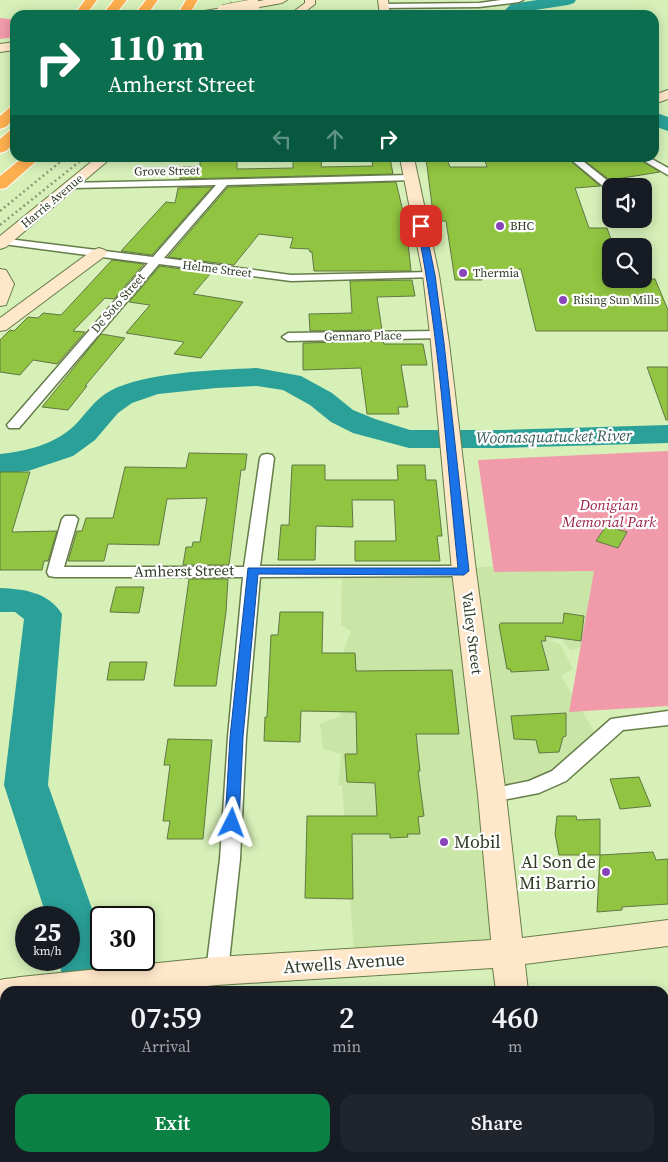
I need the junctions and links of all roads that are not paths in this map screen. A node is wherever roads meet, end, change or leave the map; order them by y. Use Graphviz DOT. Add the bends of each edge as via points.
graph roads {
  1 [pos="92,0"];
  2 [pos="110,0"];
  3 [pos="121,0"];
  4 [pos="136,0"];
  5 [pos="152,0"];
  6 [pos="282,0"];
  7 [pos="310,0"];
  8 [pos="519,0"];
  9 [pos="496,3"];
  10 [pos="384,7"];
  11 [pos="84,10"];
  12 [pos="102,10"];
  13 [pos="112,10"];
  14 [pos="127,10"];
  15 [pos="144,10"];
  16 [pos="223,10"];
  17 [pos="301,10"];
  18 [pos="10,115"];
  19 [pos="0,124"];
  20 [pos="10,139"];
  21 [pos="0,148"];
  22 [pos="27,162"];
  23 [pos="99,162"];
  24 [pos="408,162"];
  25 [pos="579,162"];
  26 [pos="651,162"];
  27 [pos="668,172"];
  28 [pos="411,178"];
  29 [pos="602,180"];
  30 [pos="224,182"];
  31 [pos="0,184"];
  32 [pos="73,185"];
  33 [pos="2,243"];
  34 [pos="99,253"];
  35 [pos="155,261"];
  36 [pos="0,274"];
  37 [pos="431,275"];
  38 [pos="0,301"];
  39 [pos="0,326"];
  40 [pos="438,335"];
  41 [pos="288,337"];
  42 [pos="14,425"];
  43 [pos="267,458"];
  44 [pos="70,518"];
  45 [pos="252,570"];
  46 [pos="464,571"];
  47 [pos="668,718"];
  48 [pos="492,795"];
  49 [pos="668,933"];
  50 [pos="508,953"];
  51 [pos="217,971"];
  52 [pos="68,986"];
  53 [pos="511,986"];
  1 -- 11 [label="highway"];
  2 -- 12 [label="highway"];
  3 -- 13 [label="highway"];
  4 -- 14 [label="highway"];
  5 -- 15 [label="highway"];
  6 -- 16 [label="main road, bridge"];
  7 -- 17 [label="main road" via="310,4"];
  8 -- 9 [label="street"];
  9 -- 10 [label="street"];
  18 -- 19 [label="highway"];
  20 -- 21 [label="highway"];
  22 -- 31 [label="highway"];
  23 -- 32 [label="main road, Harris Avenue"];
  24 -- 28 [label="main road, Valley Street"];
  25 -- 29 [label="street"];
  26 -- 27 [label="street"];
  28 -- 30 [label="street, Grove Street"];
  28 -- 37 [label="main road, Valley Street"];
  30 -- 32 [label="street, Grove Street"];
  30 -- 35 [label="street, De Soto Street"];
  32 -- 33 [label="main road, Harris Avenue"];
  33 -- 34 [label="street, Helme Street"];
  34 -- 35 [label="street, Helme Street"];
  34 -- 39 [label="main road"];
  35 -- 37 [label="street, Helme Street" via="291,278"];
  35 -- 42 [label="street, De Soto Street"];
  36 -- 38 [label="main road" via="4,288"];
  37 -- 40 [label="main road, Valley Street"];
  40 -- 41 [label="street, Gennaro Place"];
  40 -- 46 [label="main road, Valley Street"];
  43 -- 45 [label="street"];
  44 -- 45 [label="street, Amherst Street" via="55,572"];
  45 -- 46 [label="street, Amherst Street"];
  45 -- 51 [label="street" via="230,859"];
  46 -- 48 [label="main road, Valley Street"];
  47 -- 48 [label="street" via="618,724 560,776 532,788"];
  48 -- 50 [label="main road, Valley Street"];
  49 -- 50 [label="main road, Atwells Avenue"];
  50 -- 51 [label="main road, Atwells Avenue"];
  50 -- 53 [label="main road, Valley Street"];
  51 -- 52 [label="main road, Atwells Avenue"];
}
